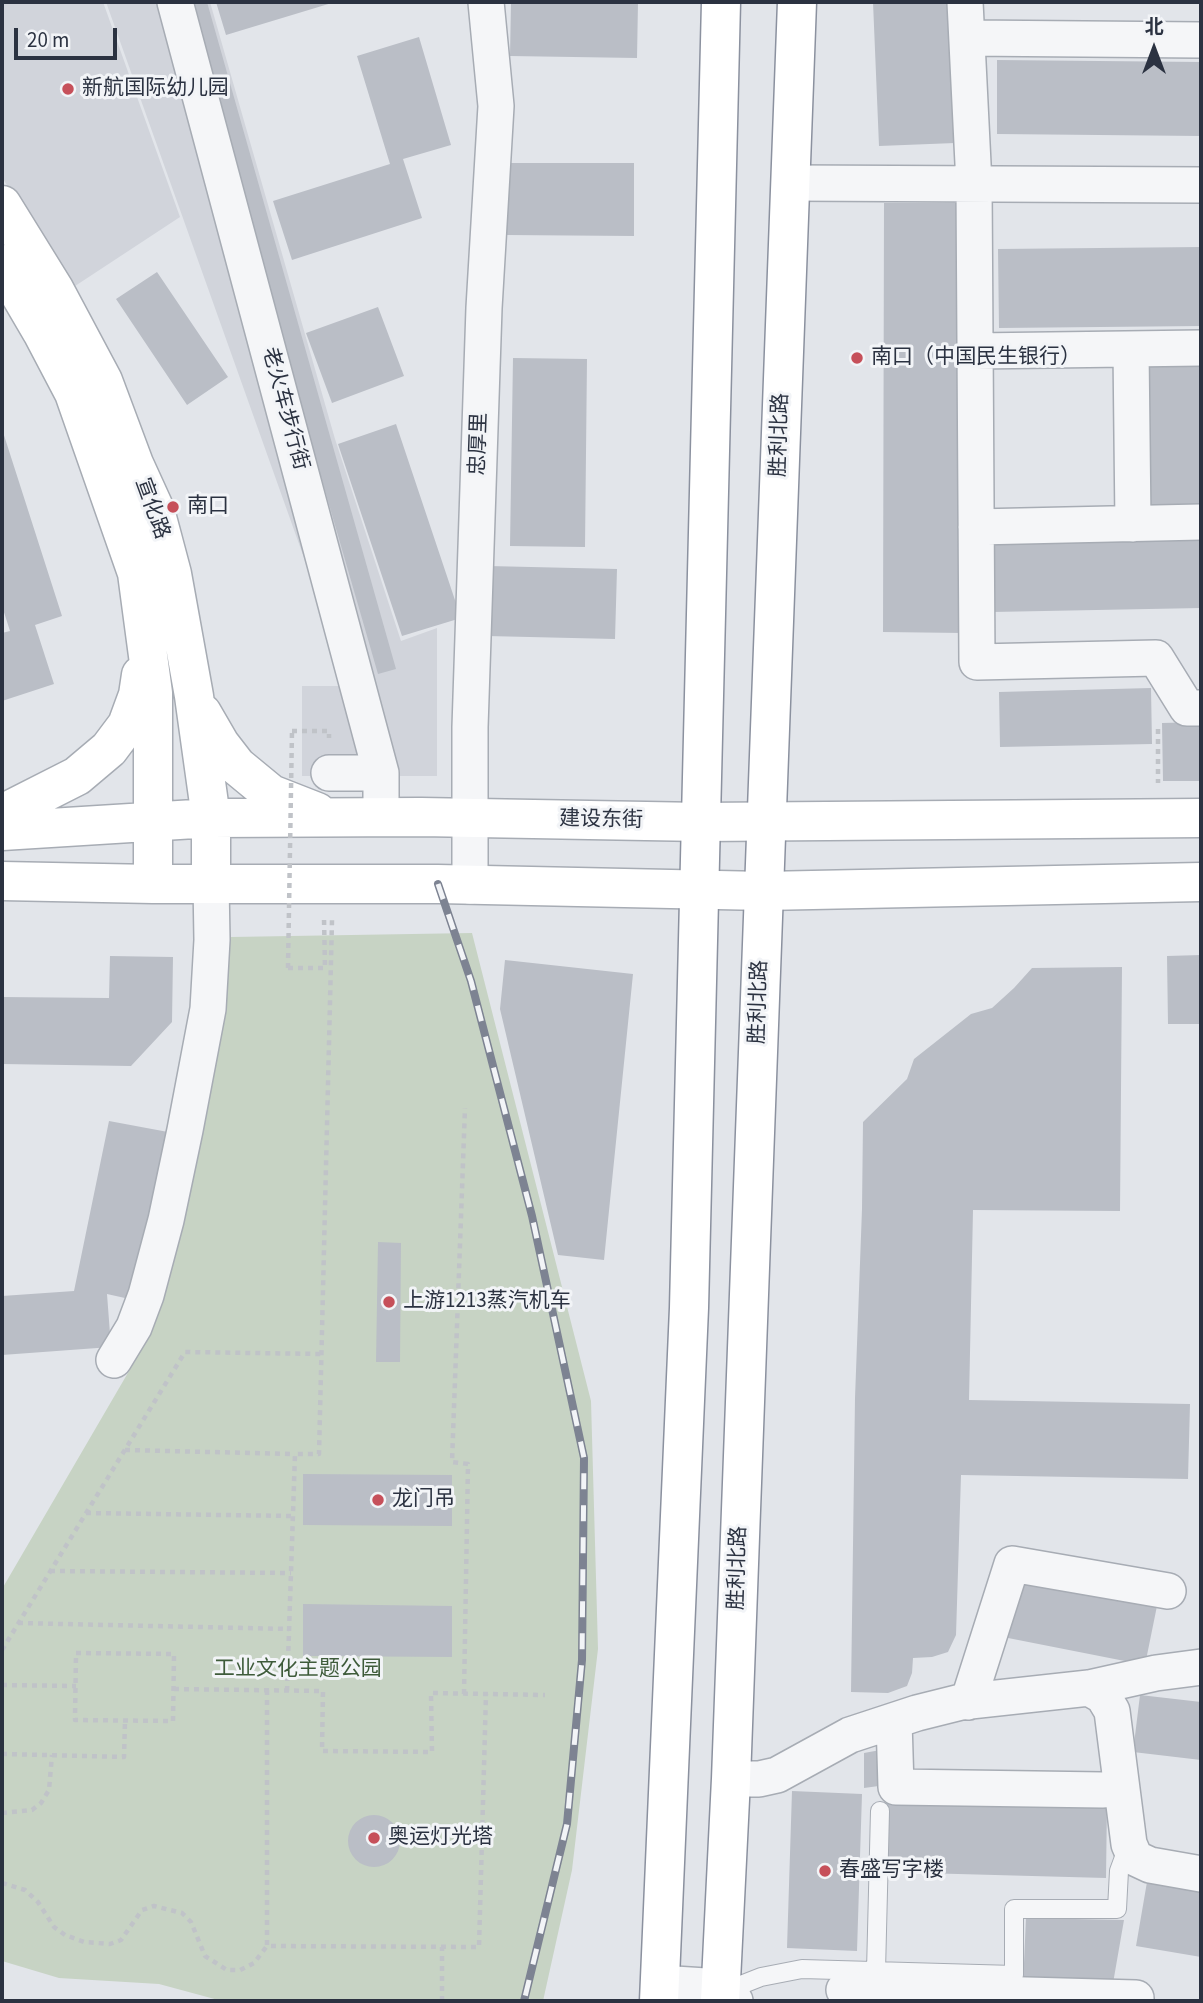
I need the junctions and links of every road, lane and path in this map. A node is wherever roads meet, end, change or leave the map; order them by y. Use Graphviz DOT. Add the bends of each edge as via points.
graph roads {
  1 [pos="174,2"];
  2 [pos="486,2"];
  3 [pos="721,2"];
  4 [pos="797,2"];
  5 [pos="965,2"];
  6 [pos="967,38"];
  7 [pos="1201,40"];
  8 [pos="790,183"];
  9 [pos="974,184"];
  10 [pos="1201,185"];
  11 [pos="2,205"];
  12 [pos="2,264"];
  13 [pos="1201,348"];
  14 [pos="1130,349"];
  15 [pos="975,351"];
  16 [pos="1201,522"];
  17 [pos="1133,524"];
  18 [pos="976,527"];
  19 [pos="146,638"];
  20 [pos="195,702"];
  21 [pos="1201,708"];
  22 [pos="1157,725"];
  23 [pos="292,731"];
  24 [pos="330,773"];
  25 [pos="381,773"];
  26 [pos="2,814"];
  27 [pos="211,818"];
  28 [pos="336,818"];
  29 [pos="381,818"];
  30 [pos="1159,818"];
  31 [pos="1201,818"];
  32 [pos="471,819"];
  33 [pos="702,822"];
  34 [pos="767,822"];
  35 [pos="155,823"];
  36 [pos="2,831"];
  37 [pos="2,881"];
  38 [pos="1201,882"];
  39 [pos="211,883"];
  40 [pos="153,884"];
  41 [pos="332,884"];
  42 [pos="470,886"];
  43 [pos="699,890"];
  44 [pos="764,891"];
  45 [pos="332,938"];
  46 [pos="465,1108"];
  47 [pos="322,1354"];
  48 [pos="114,1360"];
  49 [pos="125,1450"];
  50 [pos="295,1454"];
  51 [pos="86,1513"];
  52 [pos="293,1516"];
  53 [pos="50,1571"];
  54 [pos="291,1573"];
  55 [pos="1168,1591"];
  56 [pos="18,1623"];
  57 [pos="289,1629"];
  58 [pos="2,1650"];
  59 [pos="1201,1667"];
  60 [pos="2,1685"];
  61 [pos="76,1686"];
  62 [pos="1089,1688"];
  63 [pos="174,1689"];
  64 [pos="267,1690"];
  65 [pos="287,1691"];
  66 [pos="464,1694"];
  67 [pos="486,1694"];
  68 [pos="545,1695"];
  69 [pos="968,1702"];
  70 [pos="125,1721"];
  71 [pos="894,1721"];
  72 [pos="2,1754"];
  73 [pos="52,1755"];
  74 [pos="731,1779"];
  75 [pos="1103,1790"];
  76 [pos="880,1811"];
  77 [pos="2,1813"];
  78 [pos="1129,1844"];
  79 [pos="1201,1874"];
  80 [pos="2,1883"];
  81 [pos="267,1946"];
  82 [pos="442,1947"];
  83 [pos="876,1971"];
  84 [pos="844,1990"];
  85 [pos="659,1992"];
  86 [pos="726,1995"];
  87 [pos="442,2001"];
  88 [pos="1136,2001"];
  1 -- 25 [label="street, 老火车步行街"];
  2 -- 32 [label="street, 忠厚里" via="496,106 483,336"];
  3 -- 33 [label="main road"];
  4 -- 8 [label="main road, 胜利北路"];
  5 -- 6 [label="street"];
  6 -- 7 [label="street"];
  6 -- 9 [label="street"];
  8 -- 9 [label="street"];
  8 -- 34 [label="main road, 胜利北路"];
  9 -- 10 [label="street"];
  9 -- 15 [label="street"];
  11 -- 20 [label="main road, 宣化路" via="103,381 155,510 172,574"];
  12 -- 19 [label="main road, 宣化路" via="74,393 137,573"];
  13 -- 14 [label="street"];
  14 -- 15 [label="street"];
  14 -- 17 [label="street"];
  15 -- 18 [label="street"];
  16 -- 17 [label="street"];
  17 -- 18 [label="street"];
  18 -- 21 [label="street" via="977,662 1156,658 1187,708"];
  19 -- 26 [label="main road" via="138,695 127,725 109,749 77,776"];
  19 -- 35 [label="main road, 宣化路" via="153,693"];
  20 -- 27 [label="main road, 宣化路"];
  20 -- 28 [label="main road" via="237,766 271,793"];
  22 -- 30 [label="path"];
  23 -- 45 [label="path, bridge" via="288,968 325,968 324,938"];
  24 -- 25 [label="street"];
  25 -- 29 [label="street, 老火车步行街"];
  27 -- 28 [label="main road, 建设东街"];
  27 -- 35 [label="main road, 建设东街"];
  27 -- 39 [label="main road, 宣化路"];
  28 -- 29 [label="main road, 建设东街"];
  29 -- 32 [label="main road, 建设东街"];
  30 -- 31 [label="main road, 建设东街"];
  30 -- 34 [label="main road, 建设东街"];
  32 -- 33 [label="main road, 建设东街"];
  32 -- 42 [label="street, 忠厚里"];
  33 -- 34 [label="main road, 建设东街"];
  33 -- 43 [label="main road"];
  34 -- 44 [label="main road, 胜利北路"];
  35 -- 36 [label="main road, 建设东街"];
  35 -- 40 [label="main road, 宣化路"];
  37 -- 40 [label="main road"];
  38 -- 44 [label="main road"];
  39 -- 40 [label="main road"];
  39 -- 41 [label="main road"];
  39 -- 48 [label="street" via="208,1009 185,1130 146,1295"];
  41 -- 42 [label="main road"];
  41 -- 45 [label="path"];
  42 -- 43 [label="main road"];
  43 -- 44 [label="main road"];
  43 -- 85 [label="main road" via="689,1308"];
  44 -- 74 [label="main road, 胜利北路"];
  45 -- 47 [label="path"];
  46 -- 66 [label="path" via="452,1462 468,1464"];
  47 -- 49 [label="path" via="185,1352"];
  47 -- 50 [label="path" via="319,1454"];
  49 -- 50 [label="path"];
  49 -- 51 [label="path"];
  50 -- 52 [label="path"];
  51 -- 52 [label="path"];
  51 -- 53 [label="path"];
  52 -- 54 [label="path"];
  53 -- 54 [label="path"];
  53 -- 56 [label="path"];
  54 -- 57 [label="path"];
  55 -- 69 [label="street" via="1012,1564"];
  56 -- 57 [label="path"];
  56 -- 58 [label="path"];
  57 -- 65 [label="path"];
  59 -- 62 [label="street"];
  60 -- 61 [label="path"];
  61 -- 63 [label="path" via="76,1653 174,1654"];
  61 -- 70 [label="path" via="75,1720"];
  62 -- 69 [label="street"];
  62 -- 78 [label="street" via="1103,1696 1112,1711"];
  63 -- 64 [label="path"];
  63 -- 70 [label="path" via="173,1721"];
  64 -- 65 [label="path"];
  64 -- 81 [label="path"];
  65 -- 66 [label="path" via="323,1691 323,1751 432,1752 431,1693"];
  66 -- 67 [label="path"];
  67 -- 68 [label="path"];
  67 -- 82 [label="path" via="479,1947"];
  69 -- 71 [label="street"];
  70 -- 73 [label="path" via="124,1757"];
  71 -- 74 [label="street" via="850,1735 778,1775"];
  71 -- 75 [label="street" via="896,1787"];
  72 -- 73 [label="path"];
  73 -- 77 [label="path" via="49,1790 41,1803 32,1810"];
  74 -- 86 [label="main road, 胜利北路"];
  76 -- 83 [label="lane"];
  78 -- 79 [label="street" via="1135,1858 1150,1865"];
  78 -- 83 [label="lane" via="1119,1871 1116,1909 1014,1909 1014,1975"];
  80 -- 81 [label="path" via="25,1890 54,1927 84,1942 121,1940 142,1910 154,1906 182,1913 205,1956 227,1970 254,1963"];
  81 -- 82 [label="path"];
  82 -- 87 [label="path"];
  83 -- 86 [label="lane" via="781,1971"];
  84 -- 88 [label="street"];
  85 -- 86 [label="street"];
}
